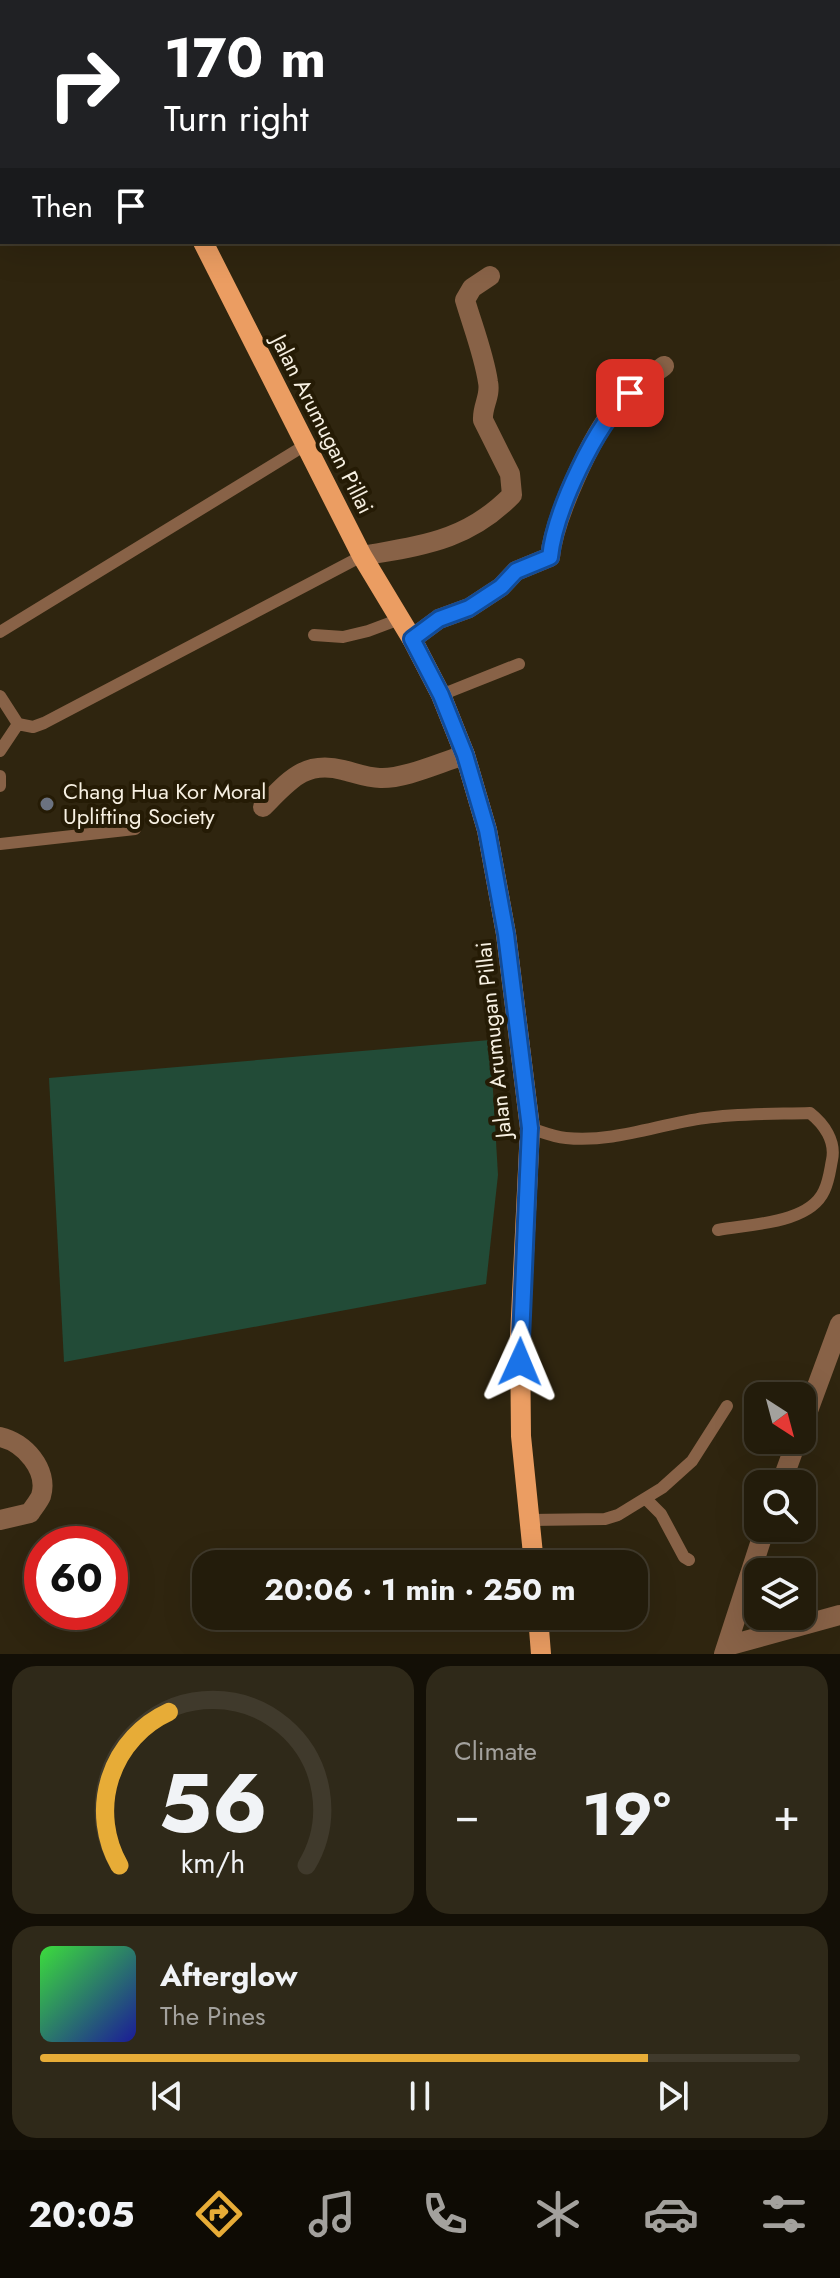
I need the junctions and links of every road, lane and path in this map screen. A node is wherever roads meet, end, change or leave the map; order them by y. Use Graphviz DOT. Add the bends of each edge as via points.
graph roads {
  1 [pos="204,244"];
  2 [pos="490,276"];
  3 [pos="664,366"];
  4 [pos="307,444"];
  5 [pos="362,556"];
  6 [pos="400,619"];
  7 [pos="0,632"];
  8 [pos="314,635"];
  9 [pos="412,639"];
  10 [pos="519,664"];
  11 [pos="441,695"];
  12 [pos="0,696"];
  13 [pos="18,724"];
  14 [pos="0,751"];
  15 [pos="465,755"];
  16 [pos="0,776"];
  17 [pos="0,786"];
  18 [pos="263,807"];
  19 [pos="135,829"];
  20 [pos="0,844"];
  21 [pos="530,1128"];
  22 [pos="718,1230"];
  23 [pos="840,1324"];
  24 [pos="816,1389"];
  25 [pos="727,1406"];
  26 [pos="0,1437"];
  27 [pos="646,1499"];
  28 [pos="0,1520"];
  29 [pos="530,1520"];
  30 [pos="760,1542"];
  31 [pos="533,1550"];
  32 [pos="689,1560"];
  33 [pos="840,1615"];
  34 [pos="539,1630"];
  35 [pos="726,1650"];
  36 [pos="541,1654"];
  1 -- 4 [label="main road, Jalan Arumugan Pillai"];
  2 -- 5 [label="street" via="465,300 489,383 483,420 510,474 512,495 473,527 445,539"];
  3 -- 9 [label="street" via="616,406 597,436 576,477 550,557 516,571 469,608 439,619"];
  4 -- 5 [label="main road, Jalan Arumugan Pillai"];
  4 -- 7 [label="lane"];
  5 -- 6 [label="main road, Jalan Arumugan Pillai"];
  5 -- 13 [label="lane" via="44,723"];
  6 -- 8 [label="lane" via="343,637"];
  6 -- 9 [label="main road, Jalan Arumugan Pillai"];
  9 -- 11 [label="main road, Jalan Arumugan Pillai"];
  10 -- 11 [label="lane"];
  11 -- 15 [label="main road, Jalan Arumugan Pillai"];
  12 -- 13 [label="lane"];
  13 -- 14 [label="lane"];
  15 -- 18 [label="street" via="381,779 314,767 291,779"];
  15 -- 21 [label="main road, Jalan Arumugan Pillai" via="487,830 503,919"];
  16 -- 17 [label="lane"];
  19 -- 20 [label="lane"];
  21 -- 22 [label="lane" via="590,1139 747,1114 810,1113 821,1122 833,1155 823,1194 800,1214"];
  21 -- 29 [label="main road, Jalan Arumugan Pillai" via="520,1337 521,1436"];
  23 -- 24 [label="street"];
  25 -- 27 [label="lane" via="692,1461"];
  26 -- 28 [label="street" via="27,1450 39,1471 42,1495 30,1513"];
  27 -- 29 [label="lane" via="605,1519"];
  27 -- 32 [label="lane"];
  29 -- 31 [label="main road, Jalan Arumugan Pillai"];
  30 -- 35 [label="street"];
  33 -- 35 [label="street"];
  34 -- 36 [label="main road"];
}
